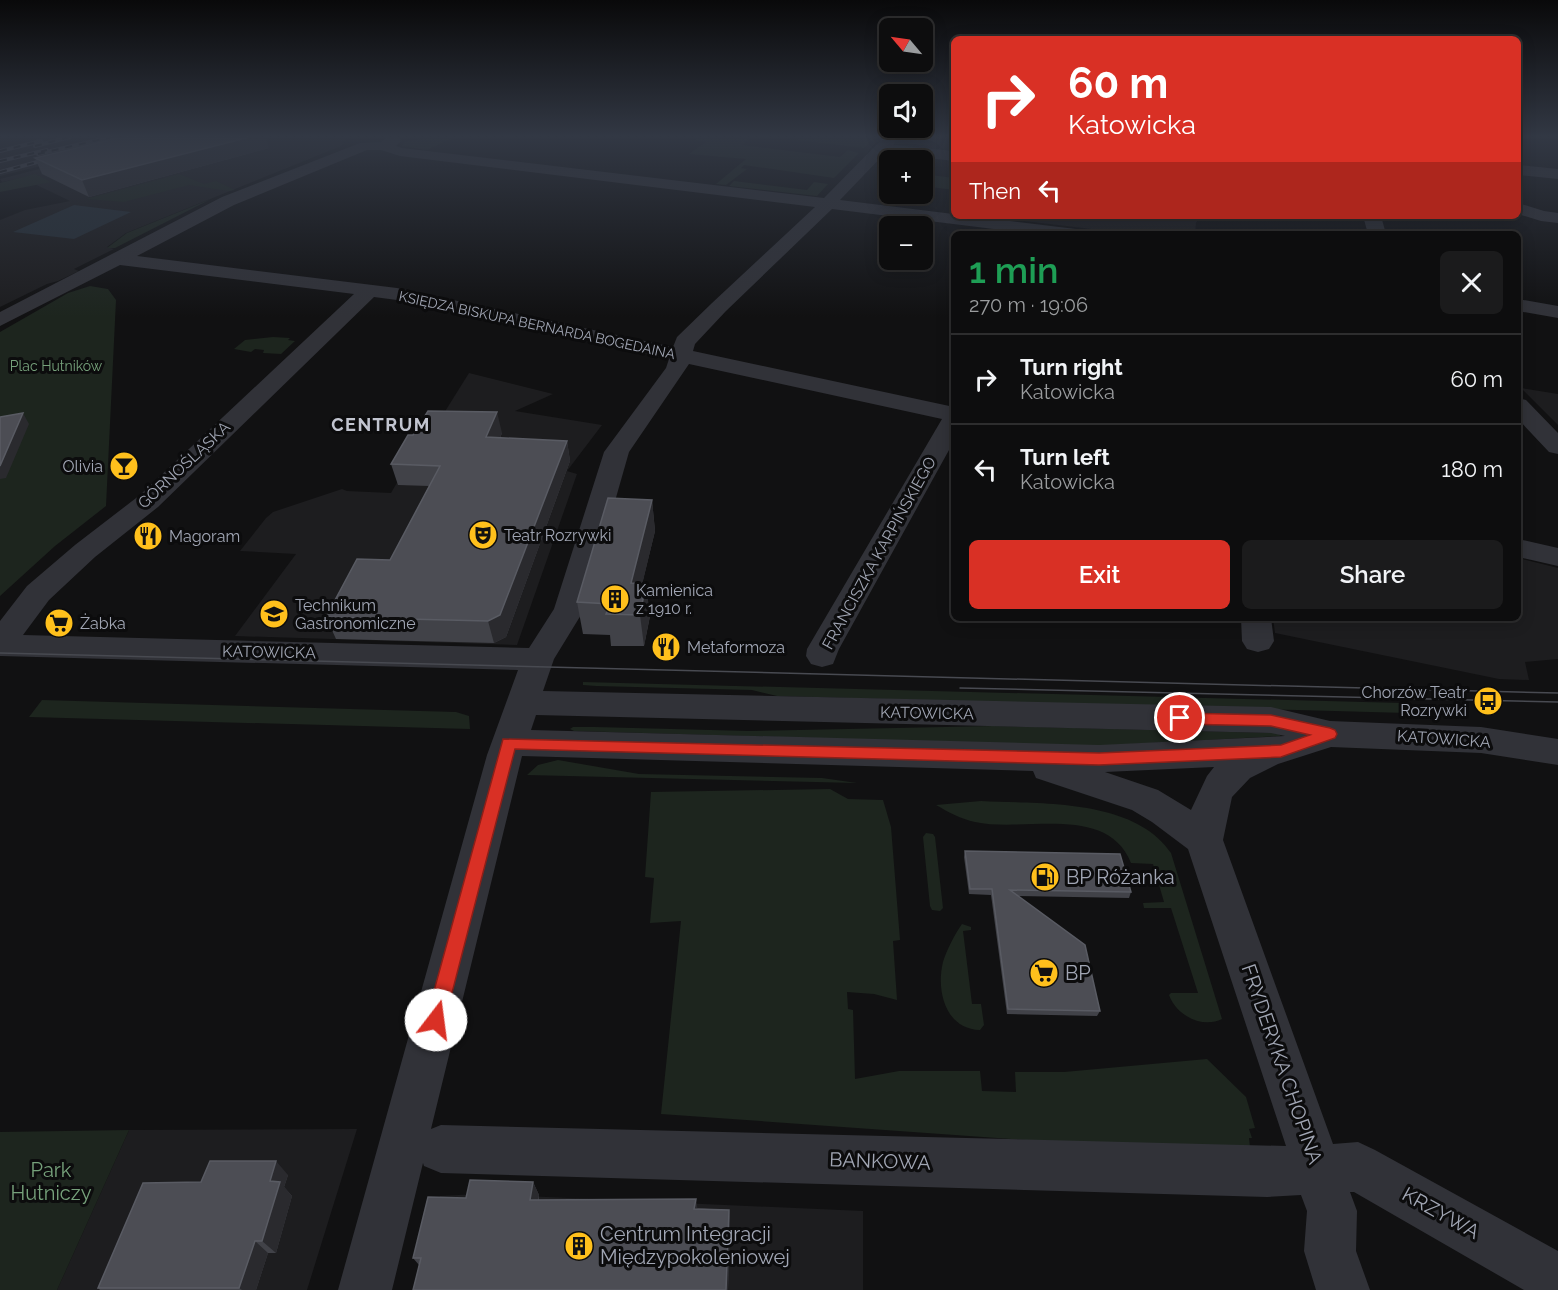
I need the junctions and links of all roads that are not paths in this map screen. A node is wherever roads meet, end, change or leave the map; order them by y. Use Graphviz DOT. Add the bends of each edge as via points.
graph roads {
  1 [pos="237,197"];
  2 [pos="772,197"];
  3 [pos="834,197"];
  4 [pos="828,204"];
  5 [pos="1521,209"];
  6 [pos="1558,218"];
  7 [pos="1045,231"];
  8 [pos="116,260"];
  9 [pos="370,290"];
  10 [pos="1521,305"];
  11 [pos="1558,312"];
  12 [pos="0,320"];
  13 [pos="682,356"];
  14 [pos="1521,408"];
  15 [pos="951,413"];
  16 [pos="951,424"];
  17 [pos="1558,447"];
  18 [pos="1521,549"];
  19 [pos="1558,557"];
  20 [pos="0,640"];
  21 [pos="0,645"];
  22 [pos="822,656"];
  23 [pos="538,659"];
  24 [pos="516,723"];
  25 [pos="1330,734"];
  26 [pos="1281,751"];
  27 [pos="1558,752"];
  28 [pos="1015,757"];
  29 [pos="1204,840"];
  30 [pos="441,1149"];
  31 [pos="1318,1168"];
  32 [pos="1558,1280"];
  33 [pos="365,1290"];
  34 [pos="1343,1290"];
  1 -- 8 [label="street"];
  2 -- 4 [label="street"];
  3 -- 4 [label="street"];
  4 -- 7 [label="street"];
  4 -- 13 [label="street" via="685,342"];
  5 -- 6 [label="street"];
  8 -- 9 [label="street, KSIĘDZA BISKUPA BERNARDA BOGEDAINA"];
  8 -- 12 [label="street"];
  9 -- 13 [label="street, KSIĘDZA BISKUPA BERNARDA BOGEDAINA"];
  9 -- 20 [label="street, GÓRNOŚLĄSKA" via="149,501 38,593"];
  10 -- 11 [label="street"];
  13 -- 15 [label="street, KSIĘDZA BISKUPA BERNARDA BOGEDAINA"];
  13 -- 23 [label="street" via="619,448 569,610"];
  14 -- 17 [label="street"];
  16 -- 22 [label="street, FRANCISZKA KARPIŃSKIEGO"];
  18 -- 19 [label="street"];
  21 -- 23 [label="street, KATOWICKA"];
  23 -- 24 [label="street"];
  24 -- 25 [label="street, KATOWICKA" via="1271,720"];
  24 -- 28 [label="street, KATOWICKA"];
  24 -- 33 [label="street"];
  25 -- 26 [label="street, KATOWICKA"];
  25 -- 27 [label="street, KATOWICKA" via="1481,740"];
  26 -- 28 [label="street, KATOWICKA" via="1143,758"];
  26 -- 29 [label="street" via="1252,760 1219,786 1212,798"];
  28 -- 29 [label="street" via="1144,800"];
  29 -- 31 [label="street, FRYDERYKA CHOPINA"];
  30 -- 31 [label="street, BANKOWA" via="1267,1172"];
  31 -- 32 [label="street, KRZYWA" via="1358,1167"];
  31 -- 34 [label="street, FRYDERYKA CHOPINA" via="1332,1210 1330,1251"];
}
